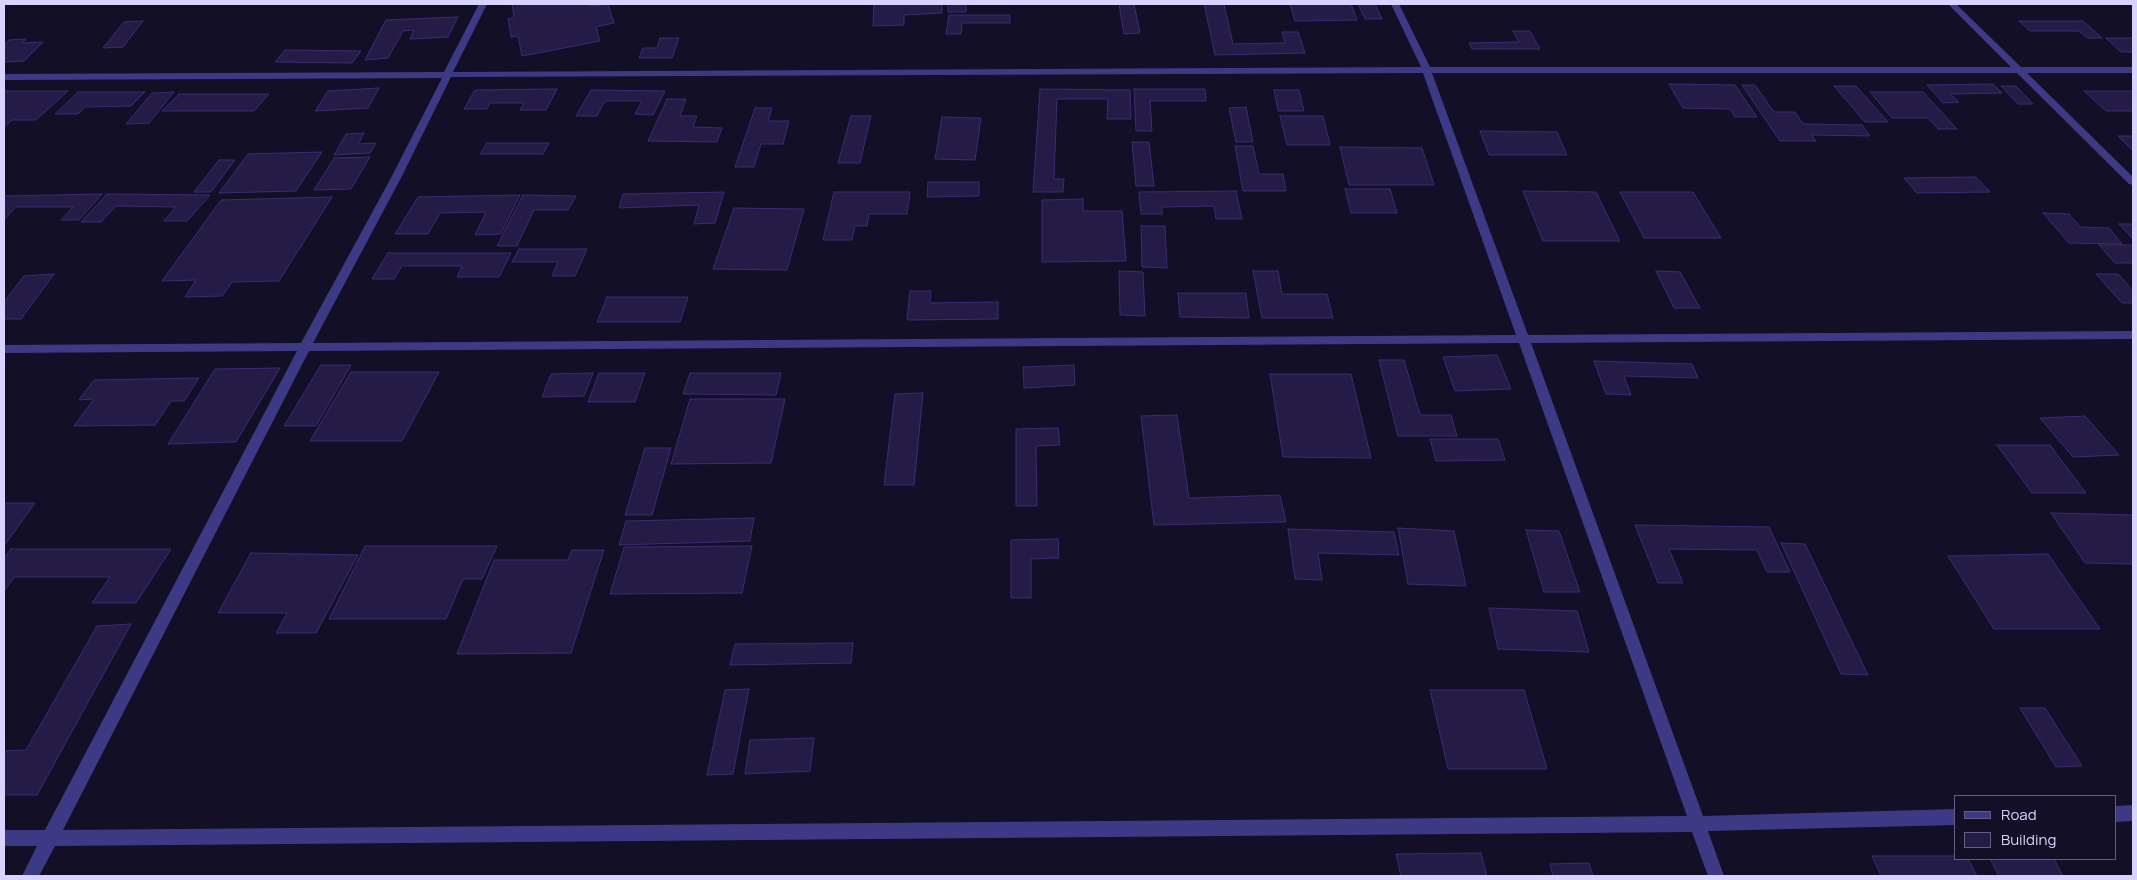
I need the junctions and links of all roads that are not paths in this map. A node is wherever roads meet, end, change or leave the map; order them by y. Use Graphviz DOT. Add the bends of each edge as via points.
graph roads {
  1 [pos="483,4"];
  2 [pos="1395,4"];
  3 [pos="1952,4"];
  4 [pos="1427,70"];
  5 [pos="2133,70"];
  6 [pos="2020,71"];
  7 [pos="446,76"];
  8 [pos="4,77"];
  9 [pos="2133,182"];
  10 [pos="2133,335"];
  11 [pos="1525,340"];
  12 [pos="305,347"];
  13 [pos="4,349"];
  14 [pos="2133,813"];
  15 [pos="2117,814"];
  16 [pos="1954,817"];
  17 [pos="1697,824"];
  18 [pos="4,838"];
  19 [pos="51,838"];
  20 [pos="30,876"];
  21 [pos="1716,876"];
  1 -- 7 [label="street"];
  2 -- 4 [label="street"];
  3 -- 6 [label="street"];
  4 -- 6 [label="street"];
  4 -- 7 [label="street"];
  4 -- 11 [label="street"];
  5 -- 6 [label="street"];
  6 -- 9 [label="street"];
  7 -- 8 [label="street"];
  7 -- 12 [label="street" via="397,176"];
  10 -- 11 [label="street"];
  11 -- 12 [label="street"];
  11 -- 17 [label="street"];
  12 -- 13 [label="street"];
  12 -- 19 [label="street"];
  14 -- 15 [label="street"];
  16 -- 17 [label="street"];
  17 -- 19 [label="street"];
  17 -- 21 [label="street"];
  18 -- 19 [label="street"];
  19 -- 20 [label="street"];
}
